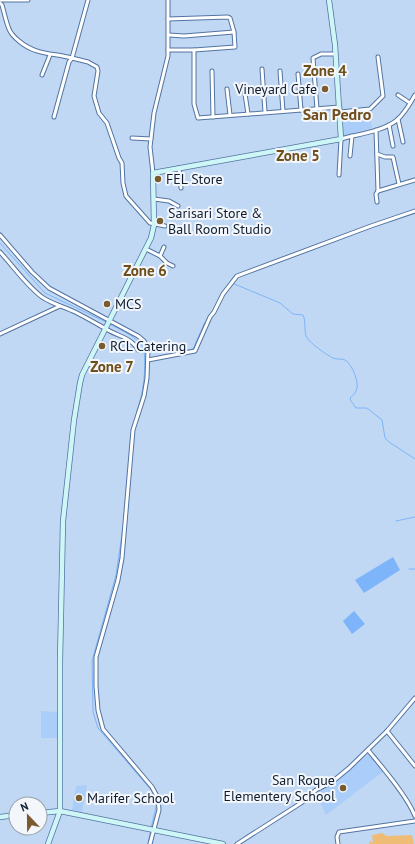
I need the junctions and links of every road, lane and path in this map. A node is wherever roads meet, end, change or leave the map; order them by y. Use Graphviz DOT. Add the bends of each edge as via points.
graph roads {
  1 [pos="28,0"];
  2 [pos="88,0"];
  3 [pos="168,0"];
  4 [pos="329,0"];
  5 [pos="0,2"];
  6 [pos="168,19"];
  7 [pos="234,32"];
  8 [pos="168,35"];
  9 [pos="168,50"];
  10 [pos="194,50"];
  11 [pos="335,54"];
  12 [pos="50,55"];
  13 [pos="378,57"];
  14 [pos="72,58"];
  15 [pos="262,69"];
  16 [pos="212,71"];
  17 [pos="280,71"];
  18 [pos="298,74"];
  19 [pos="42,75"];
  20 [pos="244,87"];
  21 [pos="227,89"];
  22 [pos="398,95"];
  23 [pos="415,95"];
  24 [pos="410,104"];
  25 [pos="317,109"];
  26 [pos="301,110"];
  27 [pos="340,110"];
  28 [pos="282,111"];
  29 [pos="265,112"];
  30 [pos="248,114"];
  31 [pos="230,115"];
  32 [pos="54,117"];
  33 [pos="213,117"];
  34 [pos="398,119"];
  35 [pos="390,125"];
  36 [pos="376,130"];
  37 [pos="352,136"];
  38 [pos="132,138"];
  39 [pos="151,139"];
  40 [pos="341,139"];
  41 [pos="403,142"];
  42 [pos="393,146"];
  43 [pos="377,154"];
  44 [pos="350,156"];
  45 [pos="179,168"];
  46 [pos="153,173"];
  47 [pos="338,175"];
  48 [pos="415,180"];
  49 [pos="400,184"];
  50 [pos="181,188"];
  51 [pos="378,191"];
  52 [pos="154,198"];
  53 [pos="378,202"];
  54 [pos="178,206"];
  55 [pos="415,211"];
  56 [pos="154,225"];
  57 [pos="165,226"];
  58 [pos="0,235"];
  59 [pos="164,247"];
  60 [pos="146,249"];
  61 [pos="0,252"];
  62 [pos="160,256"];
  63 [pos="173,266"];
  64 [pos="60,306"];
  65 [pos="108,324"];
  66 [pos="0,334"];
  67 [pos="138,350"];
  68 [pos="148,360"];
  69 [pos="88,364"];
  70 [pos="110,371"];
  71 [pos="415,698"];
  72 [pos="387,731"];
  73 [pos="368,750"];
  74 [pos="415,766"];
  75 [pos="60,810"];
  76 [pos="48,812"];
  77 [pos="415,816"];
  78 [pos="415,821"];
  79 [pos="153,830"];
  80 [pos="48,844"];
  81 [pos="150,844"];
  82 [pos="223,844"];
  83 [pos="237,844"];
  84 [pos="338,844"];
  1 -- 5 [label="street"];
  2 -- 14 [label="street"];
  3 -- 6 [label="street"];
  4 -- 11 [label="street"];
  5 -- 12 [label="street" via="12,35 28,48"];
  6 -- 7 [label="street" via="228,17"];
  6 -- 8 [label="street"];
  7 -- 8 [label="street"];
  7 -- 10 [label="street" via="235,47"];
  8 -- 9 [label="street"];
  9 -- 10 [label="street"];
  9 -- 39 [label="street"];
  10 -- 33 [label="street" via="196,115 198,118"];
  11 -- 25 [label="street" via="321,54 313,58"];
  11 -- 27 [label="street"];
  12 -- 14 [label="street" via="58,54"];
  12 -- 19 [label="street"];
  13 -- 27 [label="street" via="383,96 370,108"];
  14 -- 32 [label="street"];
  14 -- 56 [label="street" via="97,67 94,96 122,163 126,196 145,219"];
  15 -- 29 [label="street"];
  16 -- 33 [label="street"];
  17 -- 28 [label="street"];
  18 -- 26 [label="street"];
  20 -- 30 [label="street"];
  21 -- 31 [label="street"];
  22 -- 24 [label="street"];
  23 -- 24 [label="street"];
  24 -- 34 [label="street"];
  25 -- 26 [label="street"];
  25 -- 27 [label="street"];
  26 -- 28 [label="street"];
  27 -- 40 [label="street"];
  28 -- 29 [label="street"];
  29 -- 30 [label="street"];
  30 -- 31 [label="street"];
  31 -- 33 [label="street"];
  34 -- 35 [label="street"];
  34 -- 41 [label="street"];
  35 -- 36 [label="street"];
  35 -- 42 [label="street"];
  36 -- 37 [label="street"];
  36 -- 43 [label="street"];
  37 -- 40 [label="street"];
  37 -- 44 [label="street"];
  38 -- 39 [label="street"];
  39 -- 46 [label="street"];
  40 -- 45 [label="street"];
  40 -- 47 [label="street"];
  43 -- 49 [label="street" via="393,157"];
  43 -- 51 [label="street"];
  45 -- 46 [label="street"];
  45 -- 50 [label="street"];
  46 -- 52 [label="street"];
  48 -- 49 [label="street"];
  49 -- 51 [label="street"];
  51 -- 53 [label="street"];
  52 -- 54 [label="street"];
  52 -- 56 [label="street"];
  55 -- 68 [label="street" via="236,276 205,325 195,351"];
  56 -- 57 [label="street"];
  56 -- 60 [label="street"];
  58 -- 65 [label="street" via="49,288"];
  59 -- 62 [label="street"];
  60 -- 62 [label="street"];
  60 -- 65 [label="street"];
  61 -- 64 [label="street" via="43,297"];
  62 -- 63 [label="street"];
  64 -- 65 [label="street"];
  64 -- 66 [label="street"];
  65 -- 67 [label="street" via="131,341"];
  65 -- 68 [label="street" via="144,341 148,348"];
  65 -- 69 [label="street"];
  68 -- 79 [label="street" via="144,396 133,430 122,558 96,657 96,686 100,724 152,787 158,798 159,810"];
  69 -- 70 [label="street"];
  69 -- 75 [label="street" via="78,390 63,520"];
  71 -- 72 [label="street"];
  72 -- 73 [label="street"];
  72 -- 74 [label="street"];
  73 -- 77 [label="street" via="401,792"];
  73 -- 83 [label="street" via="332,782 316,790 301,803"];
  75 -- 76 [label="street"];
  75 -- 79 [label="street"];
  75 -- 80 [label="street"];
  78 -- 84 [label="street" via="339,832"];
  79 -- 81 [label="street"];
  79 -- 82 [label="street"];
}
